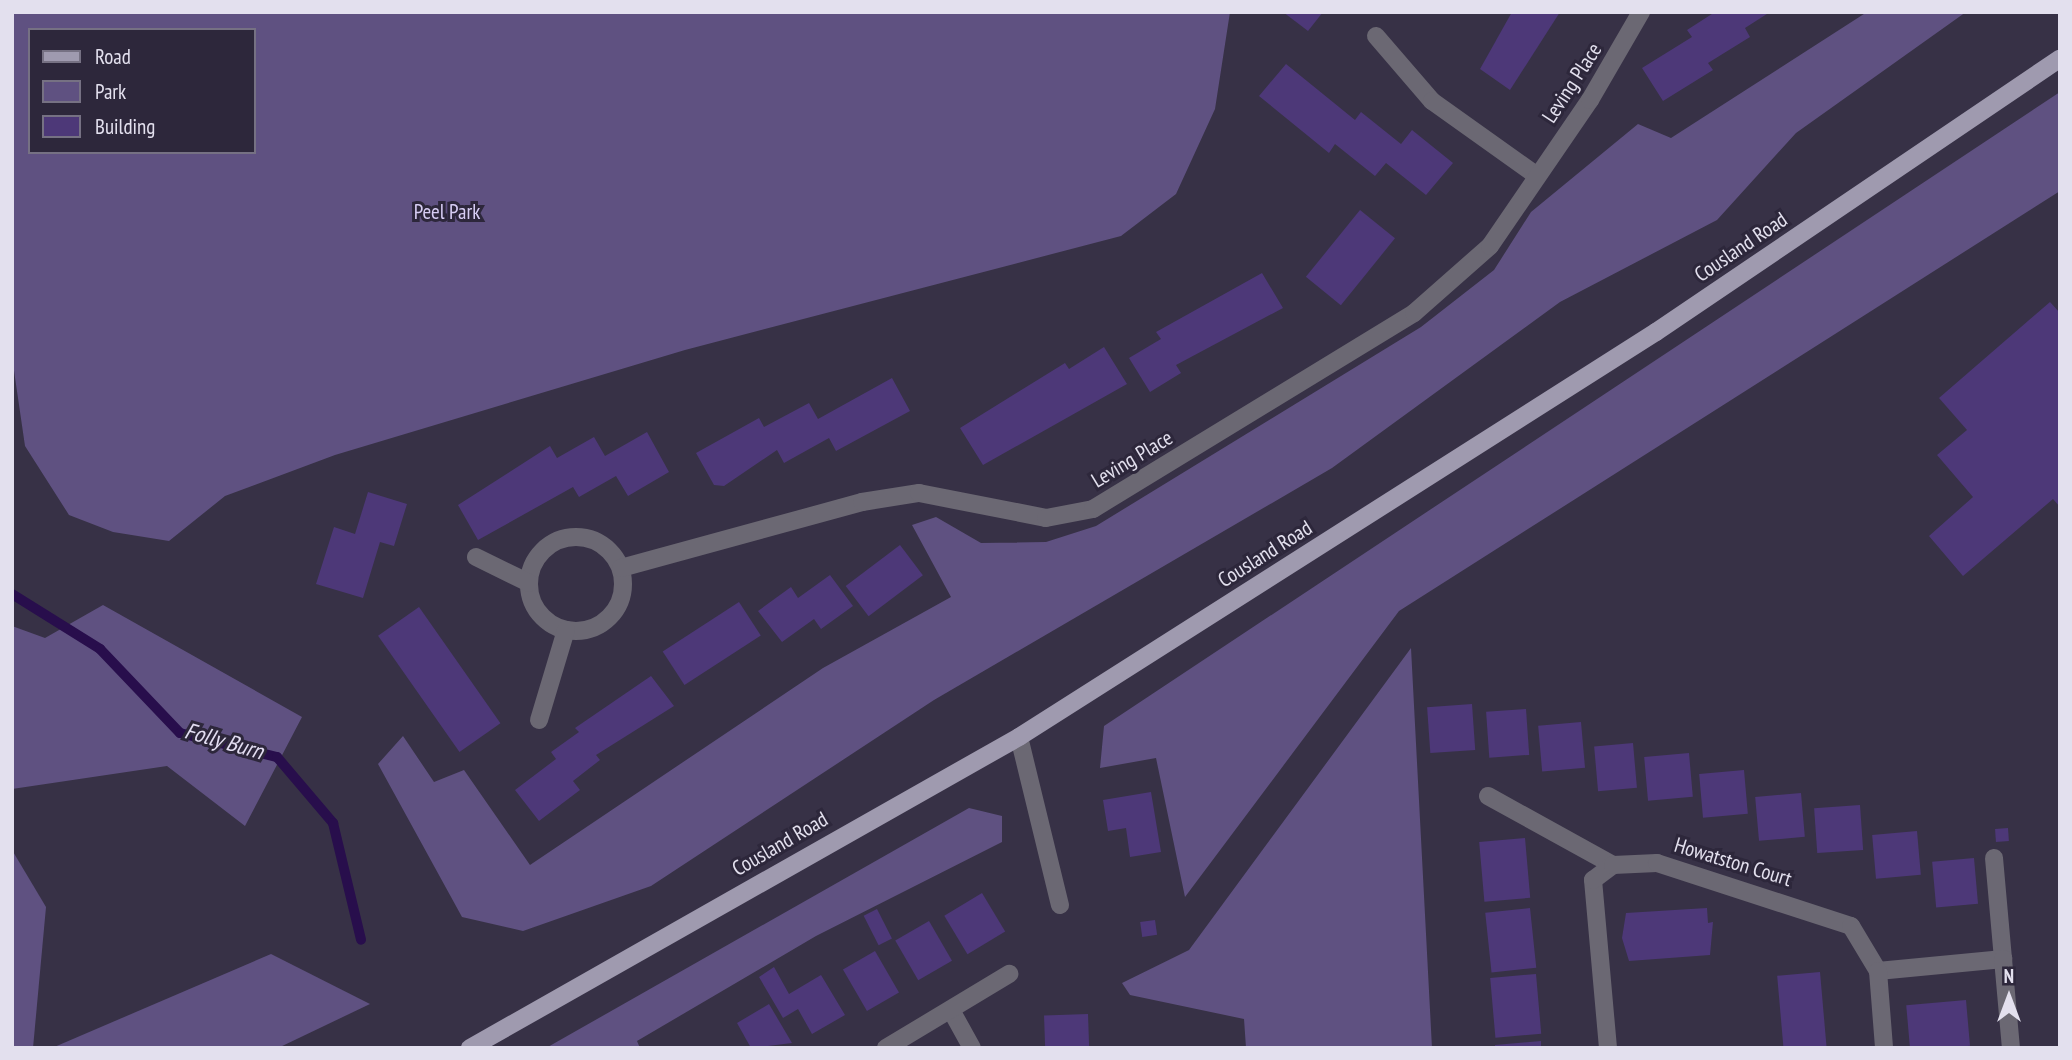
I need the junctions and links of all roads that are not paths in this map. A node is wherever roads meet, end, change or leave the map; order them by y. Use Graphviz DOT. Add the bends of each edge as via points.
graph roads {
  1 [pos="1641,12"];
  2 [pos="1376,36"];
  3 [pos="2060,58"];
  4 [pos="1538,176"];
  5 [pos="476,557"];
  6 [pos="621,568"];
  7 [pos="529,583"];
  8 [pos="566,630"];
  9 [pos="539,720"];
  10 [pos="1019,737"];
  11 [pos="1488,796"];
  12 [pos="1994,858"];
  13 [pos="1613,865"];
  14 [pos="1060,905"];
  15 [pos="2003,960"];
  16 [pos="1878,971"];
  17 [pos="1009,974"];
  18 [pos="951,1010"];
  19 [pos="470,1048"];
  20 [pos="886,1048"];
  21 [pos="972,1048"];
  22 [pos="1608,1048"];
  23 [pos="1884,1048"];
  24 [pos="2011,1048"];
  1 -- 4 [label="street, Leving Place"];
  2 -- 4 [label="street" via="1432,101"];
  3 -- 10 [label="main road, Cousland Road" via="1657,332"];
  4 -- 6 [label="street, Leving Place" via="1490,246 1414,313 1093,509 1046,518 919,494 862,502"];
  5 -- 7 [label="street"];
  6 -- 7 [label="street" via="601,544 569,537 541,553"];
  6 -- 8 [label="street" via="616,610 594,628"];
  7 -- 8 [label="street" via="539,612"];
  8 -- 9 [label="street"];
  10 -- 14 [label="street"];
  10 -- 19 [label="main road, Cousland Road"];
  11 -- 13 [label="street"];
  12 -- 15 [label="street"];
  13 -- 16 [label="street, Howatston Court" via="1657,863 1818,912 1852,926"];
  13 -- 22 [label="street" via="1593,880"];
  15 -- 16 [label="street"];
  15 -- 24 [label="street"];
  16 -- 23 [label="street, Howatston Court"];
  17 -- 18 [label="street"];
  18 -- 20 [label="street"];
  18 -- 21 [label="street"];
}
